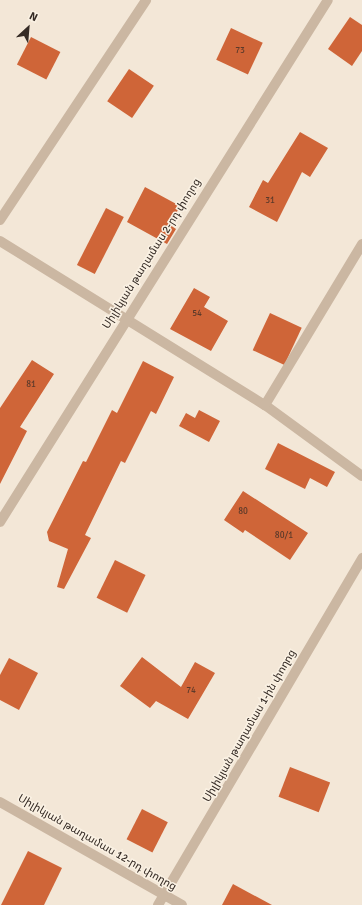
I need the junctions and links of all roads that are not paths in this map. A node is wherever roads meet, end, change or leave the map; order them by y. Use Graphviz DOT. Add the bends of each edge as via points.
graph roads {
  1 [pos="146,0"];
  2 [pos="328,0"];
  3 [pos="0,220"];
  4 [pos="0,242"];
  5 [pos="362,244"];
  6 [pos="126,317"];
  7 [pos="265,405"];
  8 [pos="362,476"];
  9 [pos="0,522"];
  10 [pos="362,558"];
  11 [pos="0,802"];
  12 [pos="164,896"];
  13 [pos="158,905"];
  14 [pos="182,905"];
  1 -- 3 [label="street"];
  2 -- 6 [label="street, Սիլիկյան թաղամաս 2-րդ փողոց"];
  4 -- 6 [label="street"];
  5 -- 7 [label="street"];
  6 -- 7 [label="street"];
  6 -- 9 [label="street, Սիլիկյան թաղամաս 2-րդ փողոց"];
  7 -- 8 [label="street"];
  10 -- 12 [label="street, Սիլիկյան թաղամաս 1-ին փողոց"];
  11 -- 12 [label="street, Սիլիկյան թաղամաս 12-րդ փողոց"];
  12 -- 13 [label="street, Սիլիկյան թաղամաս 1-ին փողոց"];
  12 -- 14 [label="street, Սիլիկյան թաղամաս 12-րդ փողոց"];
}
